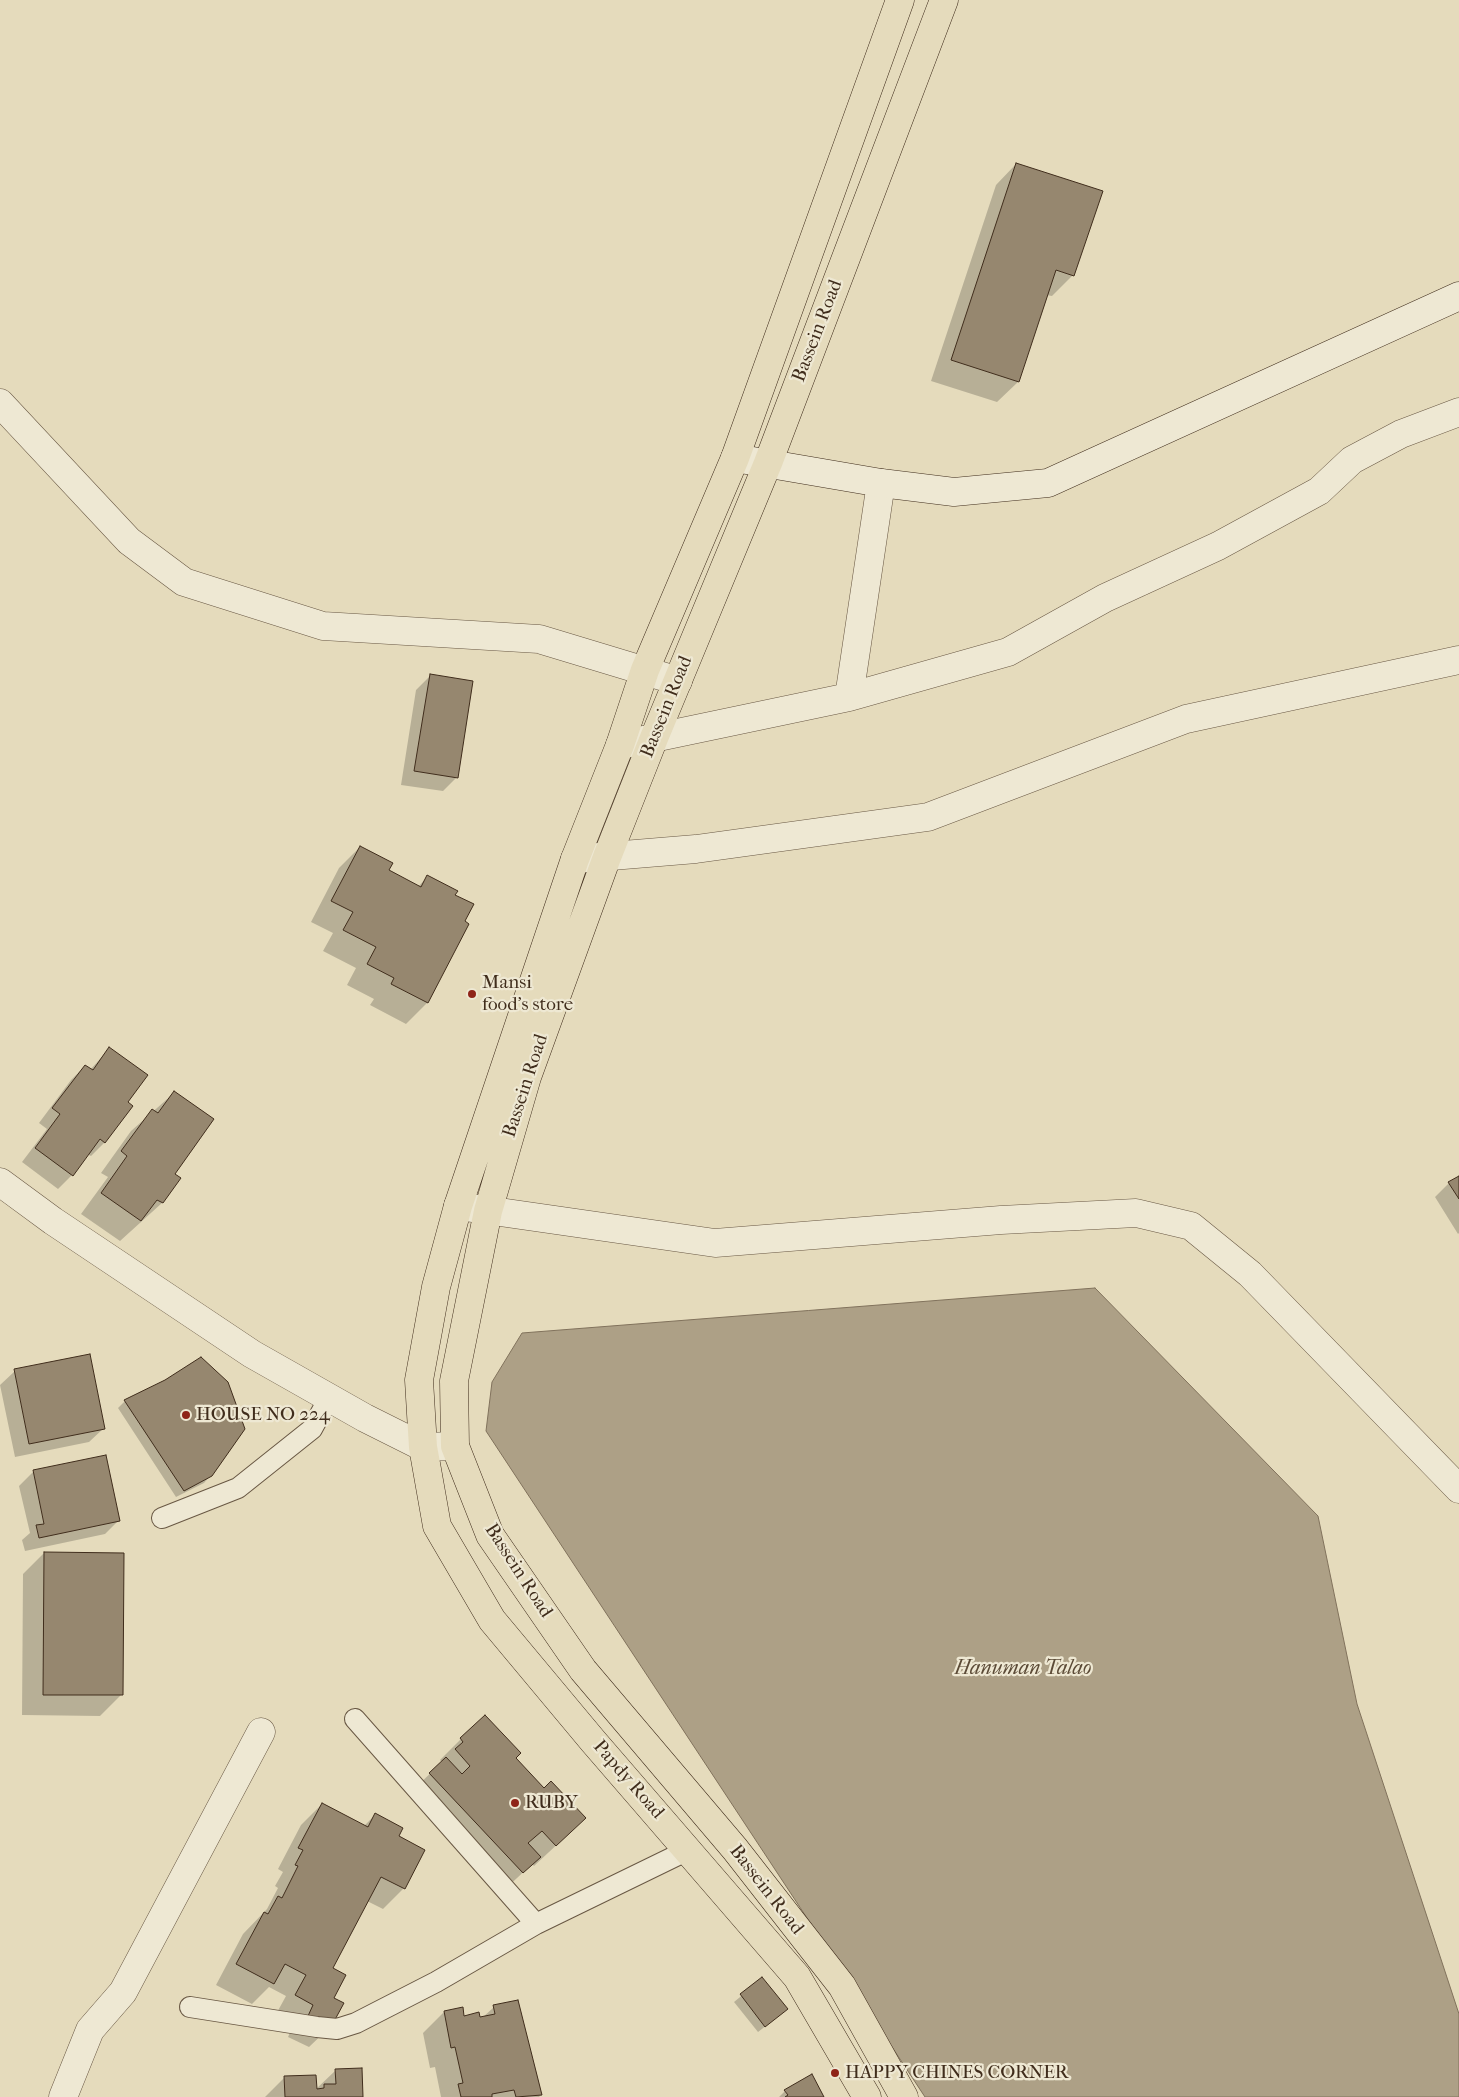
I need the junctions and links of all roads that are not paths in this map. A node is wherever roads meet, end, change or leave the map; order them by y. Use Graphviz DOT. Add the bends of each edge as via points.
graph roads {
  1 [pos="900,0"];
  2 [pos="944,0"];
  3 [pos="1459,296"];
  4 [pos="0,403"];
  5 [pos="1459,412"];
  6 [pos="735,458"];
  7 [pos="768,463"];
  8 [pos="881,483"];
  9 [pos="1459,660"];
  10 [pos="645,670"];
  11 [pos="678,681"];
  12 [pos="849,697"];
  13 [pos="654,738"];
  14 [pos="620,745"];
  15 [pos="607,857"];
  16 [pos="576,859"];
  17 [pos="0,1182"];
  18 [pos="458,1206"];
  19 [pos="488,1210"];
  20 [pos="330,1398"];
  21 [pos="455,1446"];
  22 [pos="423,1447"];
  23 [pos="1459,1489"];
  24 [pos="162,1518"];
  25 [pos="354,1719"];
  26 [pos="260,1732"];
  27 [pos="688,1850"];
  28 [pos="536,1924"];
  29 [pos="190,2007"];
  30 [pos="63,2097"];
  31 [pos="867,2097"];
  32 [pos="904,2097"];
  1 -- 6 [label="main road, Bassein Road"];
  2 -- 7 [label="main road, Bassein Road"];
  3 -- 8 [label="street" via="1048,483 954,492"];
  4 -- 10 [label="street" via="129,541 184,582 323,626 540,639"];
  5 -- 12 [label="street" via="1401,434 1352,460 1319,491 1218,546 1105,598 1008,652"];
  6 -- 7 [label="street"];
  6 -- 10 [label="main road, Bassein Road"];
  7 -- 8 [label="street"];
  7 -- 11 [label="main road, Bassein Road"];
  8 -- 12 [label="street"];
  9 -- 15 [label="street" via="1186,719 928,817 696,849"];
  10 -- 11 [label="street"];
  10 -- 14 [label="main road, Bassein Road"];
  11 -- 13 [label="main road, Bassein Road"];
  12 -- 13 [label="street"];
  13 -- 14 [label="street"];
  13 -- 15 [label="main road, Bassein Road"];
  14 -- 16 [label="main road, Bassein Road"];
  15 -- 16 [label="street"];
  15 -- 19 [label="main road, Bassein Road" via="527,1077"];
  16 -- 18 [label="main road, Bassein Road"];
  17 -- 20 [label="street" via="53,1222 252,1354"];
  18 -- 19 [label="street"];
  18 -- 22 [label="main road, Bassein Road" via="436,1287 419,1380"];
  19 -- 21 [label="main road, Bassein Road" via="454,1381"];
  19 -- 23 [label="street" via="715,1243 1002,1220 1136,1213 1191,1226 1250,1274"];
  20 -- 22 [label="street"];
  20 -- 24 [label="lane" via="312,1429 238,1488"];
  21 -- 22 [label="street"];
  21 -- 32 [label="main road, Bassein Road" via="490,1535 583,1670 735,1849 842,1986"];
  22 -- 27 [label="main road, Papdy Road" via="437,1526 492,1620"];
  25 -- 28 [label="lane"];
  26 -- 30 [label="street" via="123,1992 90,2030"];
  27 -- 28 [label="lane"];
  27 -- 31 [label="main road, Papdy Road" via="797,1977"];
  28 -- 29 [label="lane" via="436,1982 364,2019 337,2028"];
}
